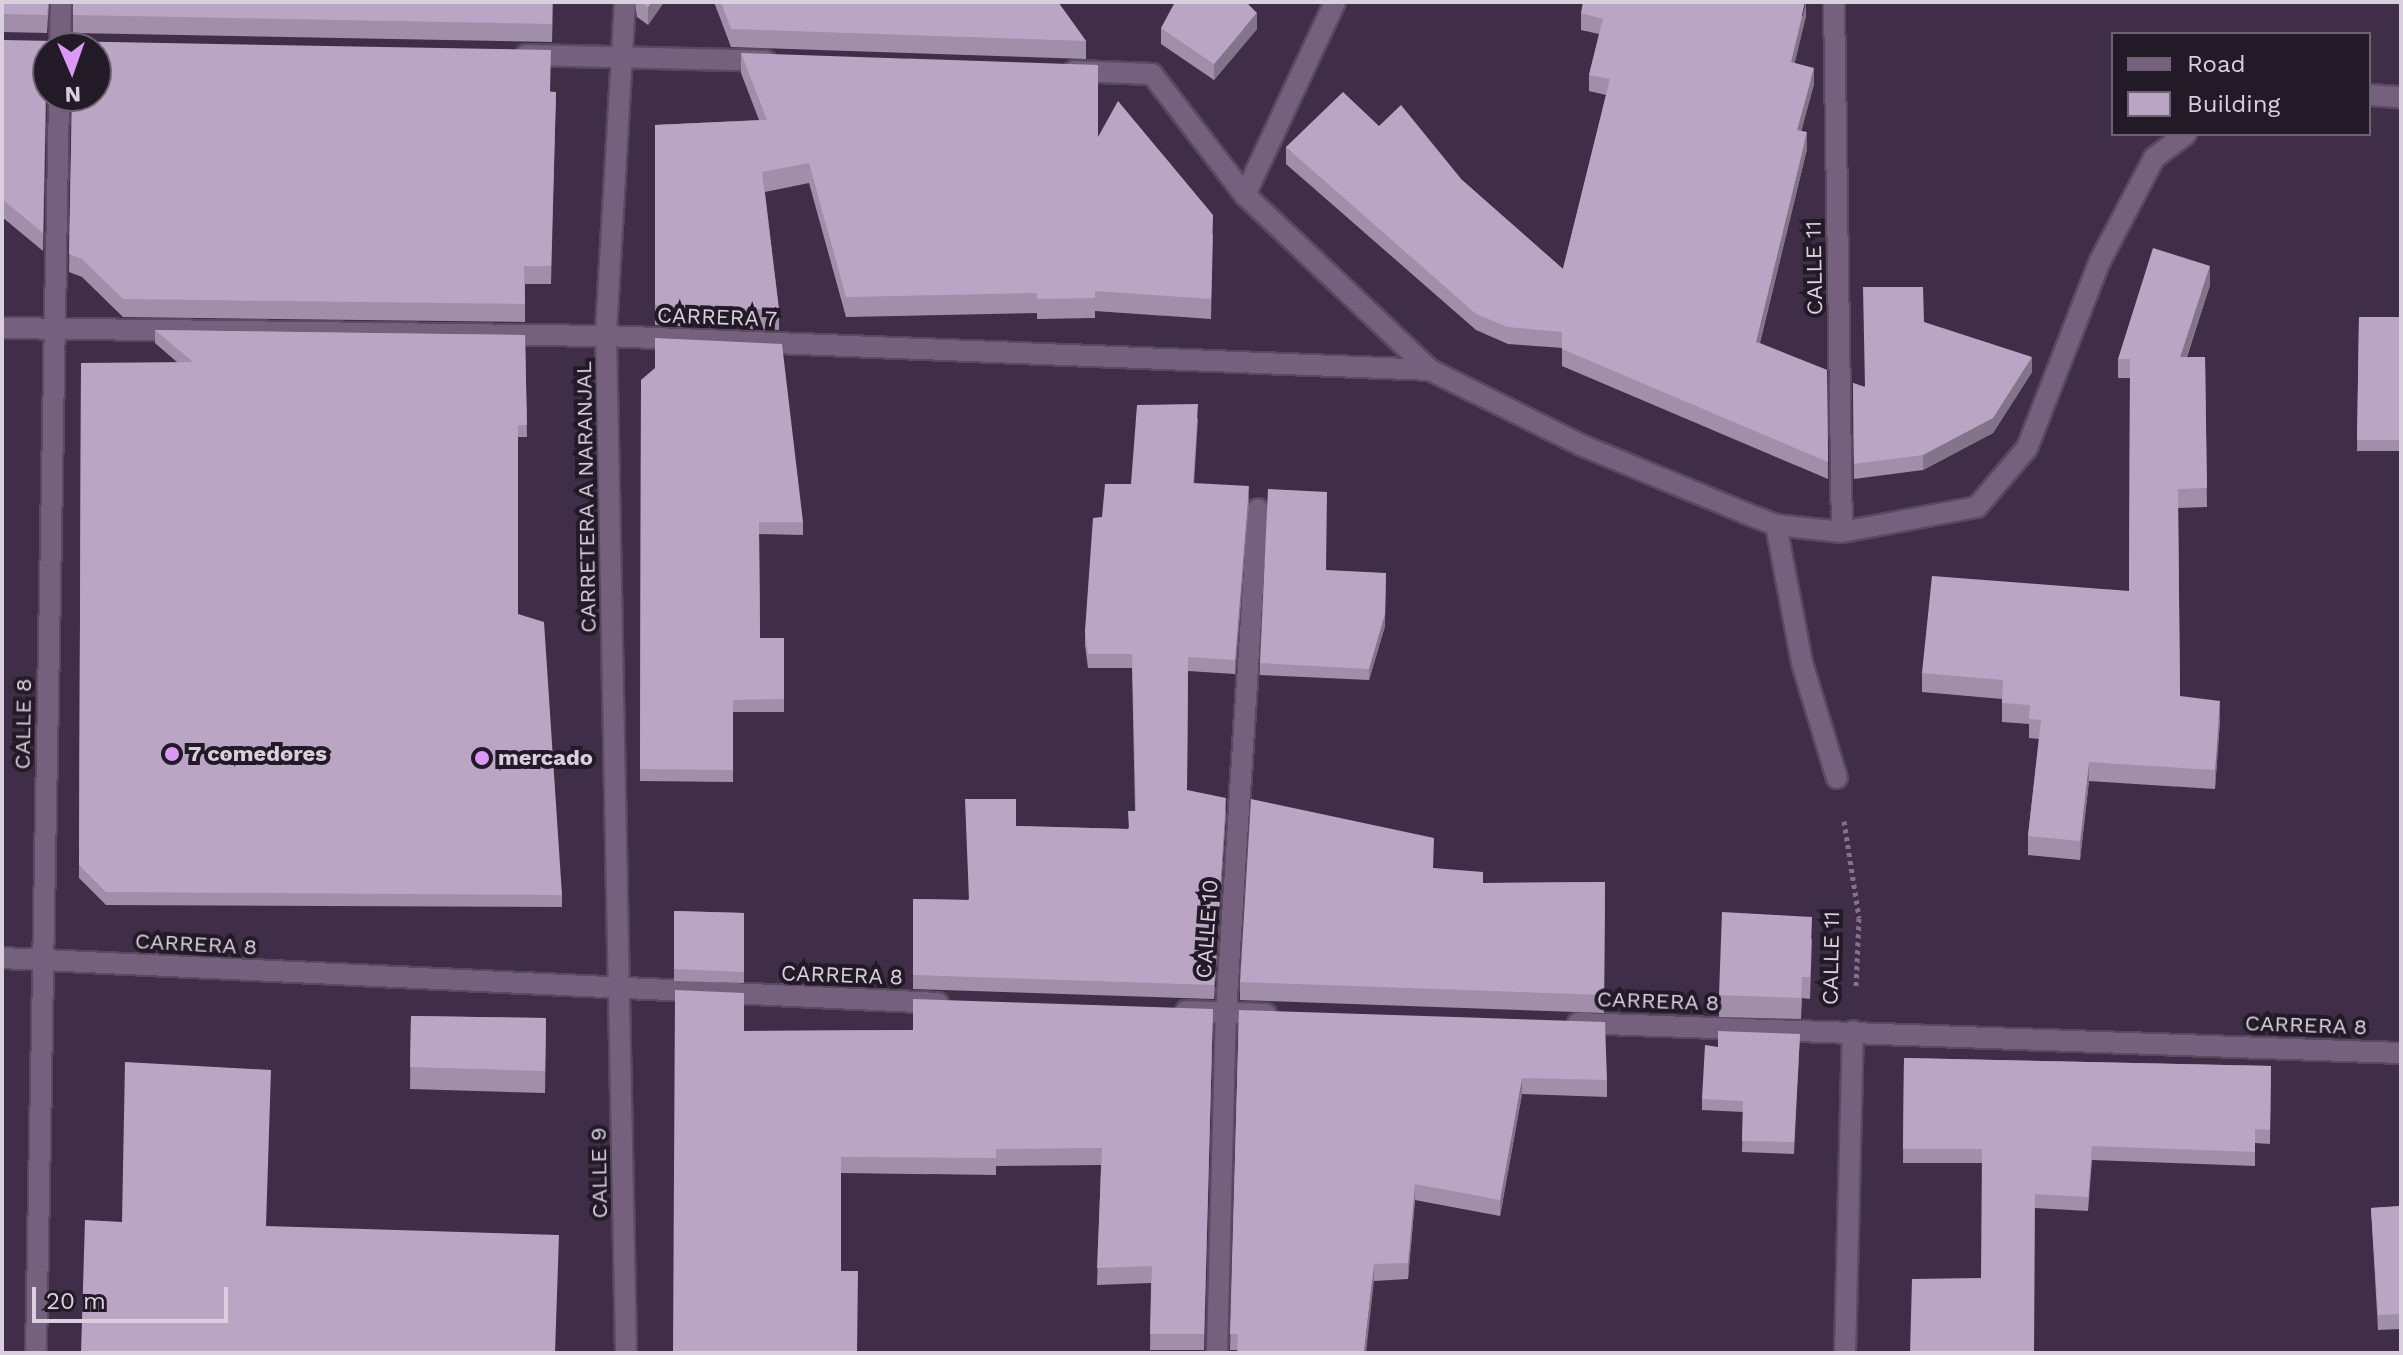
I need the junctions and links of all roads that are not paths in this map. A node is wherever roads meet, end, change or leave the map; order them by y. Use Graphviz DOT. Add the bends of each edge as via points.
graph roads {
  1 [pos="61,2"];
  2 [pos="625,2"];
  3 [pos="1335,2"];
  4 [pos="1834,2"];
  5 [pos="64,32"];
  6 [pos="499,54"];
  7 [pos="625,56"];
  8 [pos="785,62"];
  9 [pos="1056,71"];
  10 [pos="2371,95"];
  11 [pos="2401,97"];
  12 [pos="59,112"];
  13 [pos="2183,136"];
  14 [pos="1245,195"];
  15 [pos="2,328"];
  16 [pos="55,329"];
  17 [pos="606,336"];
  18 [pos="1430,370"];
  19 [pos="1258,509"];
  20 [pos="1776,525"];
  21 [pos="1842,532"];
  22 [pos="1837,778"];
  23 [pos="2,958"];
  24 [pos="43,960"];
  25 [pos="621,992"];
  26 [pos="955,1003"];
  27 [pos="1162,1011"];
  28 [pos="1226,1013"];
  29 [pos="1289,1015"];
  30 [pos="1555,1022"];
  31 [pos="1853,1031"];
  32 [pos="2401,1053"];
  33 [pos="36,1353"];
  34 [pos="626,1353"];
  35 [pos="1217,1353"];
  36 [pos="1845,1353"];
  1 -- 5 [label="street"];
  2 -- 7 [label="street, CARRETERA A NARANJAL"];
  3 -- 14 [label="street"];
  4 -- 21 [label="street, CALLE 11"];
  6 -- 7 [label="street"];
  7 -- 8 [label="street"];
  7 -- 17 [label="street, CARRETERA A NARANJAL"];
  9 -- 14 [label="street" via="1152,74"];
  10 -- 11 [label="street"];
  12 -- 16 [label="street, CALLE 8"];
  13 -- 21 [label="street" via="2154,158 2100,261 2027,448 1977,507"];
  14 -- 18 [label="street"];
  15 -- 16 [label="street, CARRERA 7"];
  16 -- 17 [label="street, CARRERA 7"];
  16 -- 24 [label="street, CALLE 8"];
  17 -- 18 [label="street, CARRERA 7"];
  17 -- 25 [label="street, CARRETERA A NARANJAL"];
  18 -- 20 [label="street" via="1581,445"];
  19 -- 28 [label="street, CALLE 10"];
  20 -- 21 [label="street"];
  20 -- 22 [label="street" via="1802,663"];
  23 -- 24 [label="street, CARRERA 8"];
  24 -- 25 [label="street, CARRERA 8"];
  24 -- 33 [label="street, CALLE 8"];
  25 -- 26 [label="street, CARRERA 8"];
  25 -- 34 [label="street, CALLE 9"];
  27 -- 28 [label="street"];
  28 -- 29 [label="street"];
  28 -- 35 [label="street, CALLE 10"];
  30 -- 31 [label="street, CARRERA 8"];
  31 -- 32 [label="street, CARRERA 8"];
  31 -- 36 [label="street, CALLE 11"];
}
